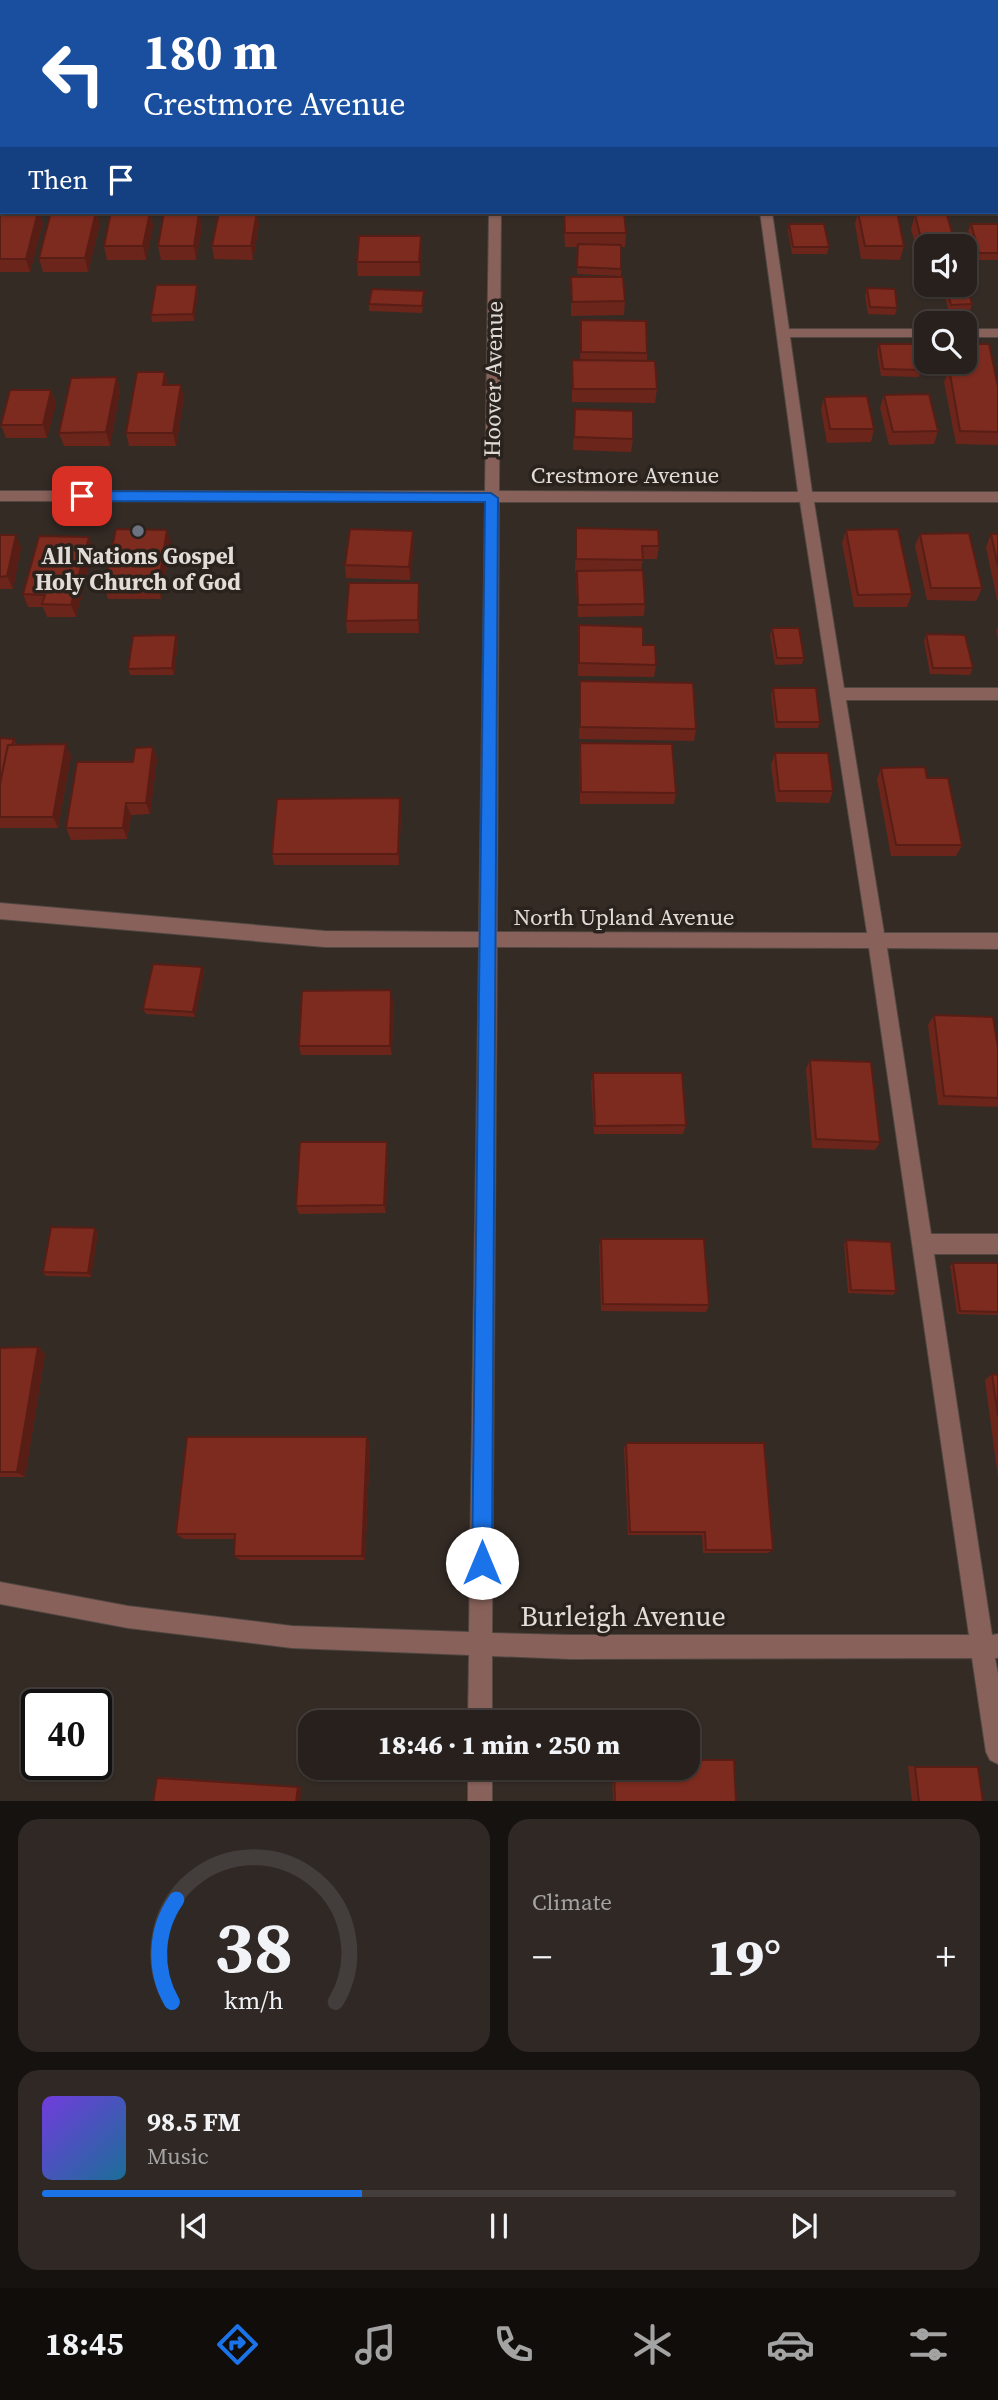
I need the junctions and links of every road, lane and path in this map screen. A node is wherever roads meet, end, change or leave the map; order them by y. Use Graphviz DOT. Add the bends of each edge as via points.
graph roads {
  1 [pos="495,214"];
  2 [pos="766,214"];
  3 [pos="914,333"];
  4 [pos="977,333"];
  5 [pos="998,333"];
  6 [pos="783,334"];
  7 [pos="0,496"];
  8 [pos="806,497"];
  9 [pos="998,497"];
  10 [pos="491,498"];
  11 [pos="837,694"];
  12 [pos="998,694"];
  13 [pos="0,911"];
  14 [pos="489,941"];
  15 [pos="998,941"];
  16 [pos="877,942"];
  17 [pos="922,1244"];
  18 [pos="998,1244"];
  19 [pos="0,1593"];
  20 [pos="481,1644"];
  21 [pos="989,1646"];
  22 [pos="480,1710"];
  23 [pos="998,1752"];
  24 [pos="480,1780"];
  25 [pos="480,1801"];
  1 -- 10 [label="street, Hoover Avenue"];
  2 -- 6 [label="street"];
  3 -- 6 [label="street"];
  4 -- 5 [label="street"];
  6 -- 8 [label="street"];
  7 -- 10 [label="street, Crestmore Avenue"];
  8 -- 9 [label="street, Crestmore Avenue"];
  8 -- 10 [label="street, Crestmore Avenue"];
  8 -- 11 [label="street"];
  10 -- 14 [label="street, Hoover Avenue"];
  11 -- 12 [label="street"];
  11 -- 16 [label="street"];
  13 -- 14 [label="street, North Upland Avenue" via="325,939"];
  14 -- 16 [label="street, North Upland Avenue"];
  14 -- 20 [label="street, Hoover Avenue"];
  15 -- 16 [label="street, North Upland Avenue"];
  16 -- 17 [label="street"];
  17 -- 18 [label="street"];
  17 -- 21 [label="street"];
  19 -- 20 [label="street, Burleigh Avenue" via="128,1617 292,1637"];
  20 -- 21 [label="street, Burleigh Avenue"];
  20 -- 22 [label="street, Hoover Avenue"];
  21 -- 23 [label="street"];
  24 -- 25 [label="street"];
}
